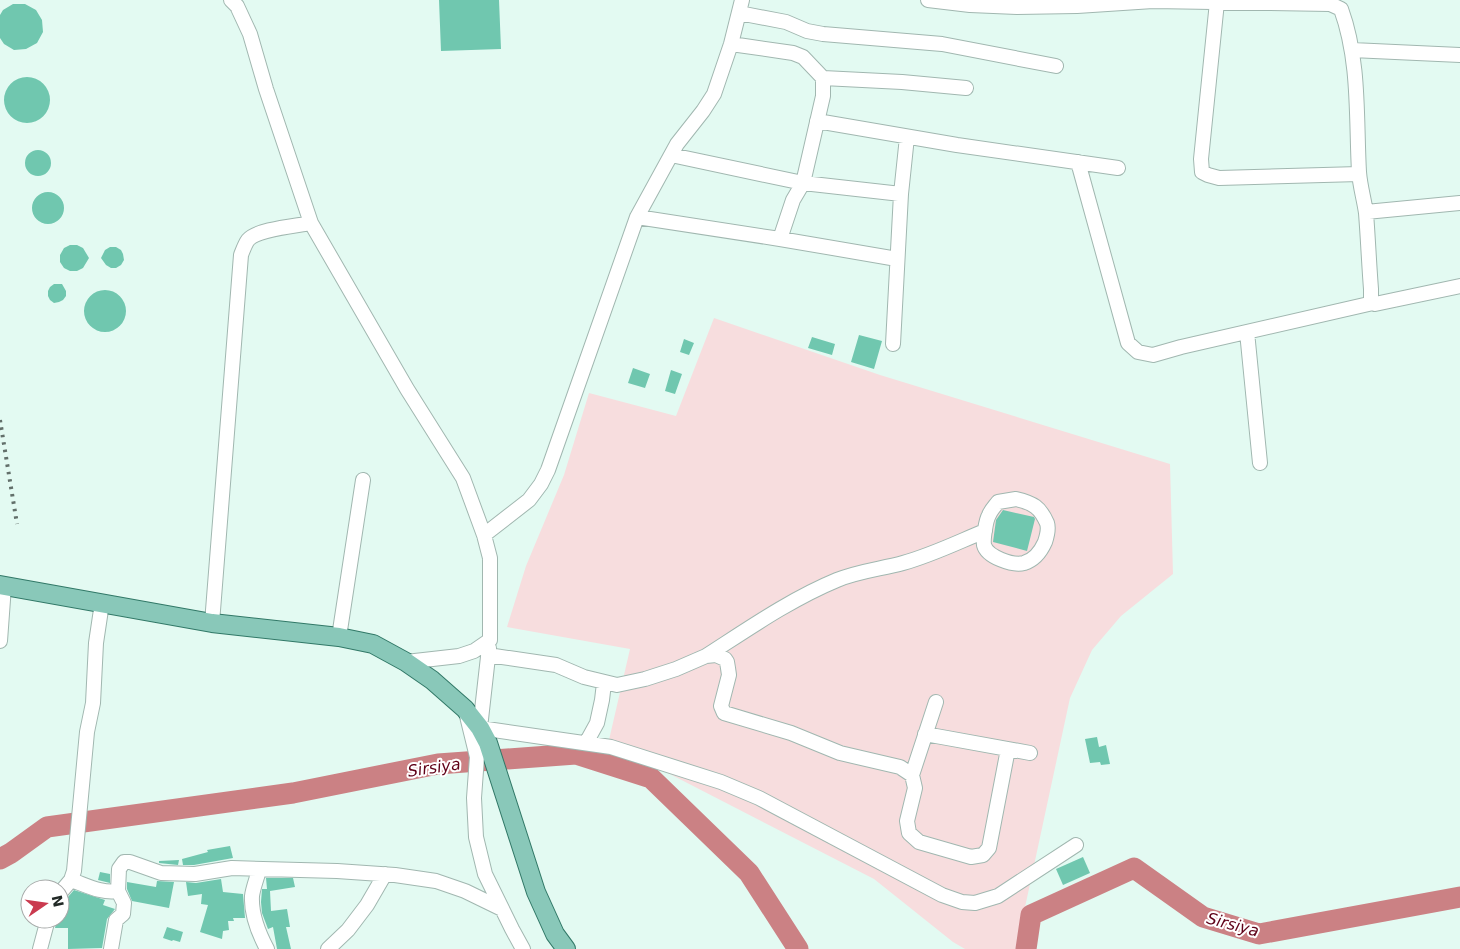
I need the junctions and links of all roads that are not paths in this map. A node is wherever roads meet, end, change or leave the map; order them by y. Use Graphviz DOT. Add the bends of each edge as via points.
graph roads {
  1 [pos="928,0"];
  2 [pos="1153,0"];
  3 [pos="1248,1"];
  4 [pos="235,2"];
  5 [pos="1217,2"];
  6 [pos="1330,2"];
  7 [pos="1017,4"];
  8 [pos="740,6"];
  9 [pos="731,44"];
  10 [pos="1352,50"];
  11 [pos="1460,55"];
  12 [pos="1056,66"];
  13 [pos="823,78"];
  14 [pos="966,88"];
  15 [pos="817,121"];
  16 [pos="907,137"];
  17 [pos="671,155"];
  18 [pos="1078,162"];
  19 [pos="1118,168"];
  20 [pos="1360,174"];
  21 [pos="803,183"];
  22 [pos="900,194"];
  23 [pos="1460,204"];
  24 [pos="1366,212"];
  25 [pos="637,217"];
  26 [pos="311,223"];
  27 [pos="780,239"];
  28 [pos="897,260"];
  29 [pos="1460,286"];
  30 [pos="1372,303"];
  31 [pos="1247,332"];
  32 [pos="892,344"];
  33 [pos="1260,463"];
  34 [pos="363,480"];
  35 [pos="985,531"];
  36 [pos="484,535"];
  37 [pos="2,585"];
  38 [pos="102,603"];
  39 [pos="212,623"];
  40 [pos="339,637"];
  41 [pos="0,640"];
  42 [pos="490,640"];
  43 [pos="488,655"];
  44 [pos="706,656"];
  45 [pos="406,662"];
  46 [pos="604,683"];
  47 [pos="936,702"];
  48 [pos="465,709"];
  49 [pos="925,734"];
  50 [pos="482,743"];
  51 [pos="586,743"];
  52 [pos="1008,749"];
  53 [pos="1030,753"];
  54 [pos="912,775"];
  55 [pos="1076,845"];
  56 [pos="259,870"];
  57 [pos="385,874"];
  58 [pos="72,876"];
  59 [pos="70,879"];
  60 [pos="118,891"];
  61 [pos="502,909"];
  62 [pos="45,929"];
  63 [pos="40,949"];
  64 [pos="111,949"];
  65 [pos="267,949"];
  66 [pos="328,949"];
  67 [pos="523,949"];
  68 [pos="566,949"];
  1 -- 7 [label="street" via="970,5"];
  2 -- 5 [label="street"];
  2 -- 7 [label="street" via="1076,6"];
  3 -- 5 [label="street"];
  3 -- 6 [label="street"];
  4 -- 26 [label="street" via="250,34"];
  5 -- 20 [label="street" via="1202,172 1218,178"];
  6 -- 10 [label="street" via="1341,10"];
  8 -- 9 [label="street"];
  8 -- 12 [label="street" via="807,31 942,44"];
  9 -- 13 [label="street" via="793,53 803,57"];
  9 -- 17 [label="street" via="714,94"];
  10 -- 11 [label="street"];
  10 -- 20 [label="street"];
  13 -- 14 [label="street"];
  13 -- 15 [label="street"];
  15 -- 16 [label="street"];
  15 -- 21 [label="street"];
  16 -- 18 [label="street"];
  16 -- 22 [label="street"];
  17 -- 21 [label="street"];
  17 -- 25 [label="street"];
  18 -- 19 [label="street"];
  18 -- 31 [label="street" via="1128,343 1138,352 1152,355"];
  20 -- 24 [label="street"];
  21 -- 22 [label="street"];
  21 -- 27 [label="street" via="793,200"];
  22 -- 28 [label="street"];
  23 -- 24 [label="street"];
  24 -- 30 [label="street"];
  25 -- 27 [label="street"];
  25 -- 36 [label="street" via="548,470 529,500"];
  26 -- 36 [label="street" via="407,389 463,478"];
  26 -- 39 [label="street" via="261,232 247,241 241,255"];
  27 -- 28 [label="street"];
  28 -- 32 [label="street"];
  29 -- 30 [label="street"];
  30 -- 31 [label="street"];
  31 -- 33 [label="street"];
  34 -- 40 [label="street"];
  35 -- 35 [label="street" via="988,516 998,502 1016,499 1029,502 1042,512 1049,528 1038,555 1024,563 1004,562 989,553 984,545"];
  35 -- 44 [label="street" via="903,563 838,580 807,594"];
  36 -- 42 [label="street" via="490,558"];
  37 -- 38 [label="main road"];
  37 -- 41 [label="street"];
  38 -- 39 [label="main road"];
  38 -- 58 [label="street"];
  39 -- 40 [label="main road"];
  40 -- 45 [label="main road" via="374,644"];
  42 -- 43 [label="street"];
  42 -- 45 [label="street" via="474,651 458,656"];
  43 -- 46 [label="street" via="556,665"];
  43 -- 50 [label="street"];
  44 -- 46 [label="street" via="645,679 617,685"];
  44 -- 54 [label="street" via="716,655 727,662 729,675 721,706 724,714 791,733 840,753 900,767"];
  45 -- 48 [label="main road"];
  46 -- 51 [label="street" via="597,723"];
  47 -- 49 [label="street"];
  48 -- 50 [label="main road"];
  48 -- 50 [label="street"];
  49 -- 52 [label="street"];
  49 -- 54 [label="street"];
  50 -- 51 [label="street"];
  50 -- 61 [label="street" via="474,798 476,837 485,874"];
  50 -- 68 [label="main road" via="536,892 555,934"];
  51 -- 55 [label="street" via="611,747 759,798 942,895 962,902 975,903 998,896"];
  52 -- 53 [label="street"];
  52 -- 54 [label="street" via="989,848 983,855 971,857 919,842 909,833 907,821 915,788"];
  56 -- 57 [label="street"];
  56 -- 60 [label="street" via="232,868 195,874 160,873 124,862 119,869"];
  56 -- 65 [label="street" via="252,897 259,935"];
  57 -- 61 [label="street" via="436,881"];
  57 -- 66 [label="street" via="348,930"];
  58 -- 59 [label="street"];
  58 -- 60 [label="street" via="97,889"];
  60 -- 64 [label="street" via="124,903 123,914 116,920"];
  61 -- 67 [label="street"];
  62 -- 63 [label="street"];
}
